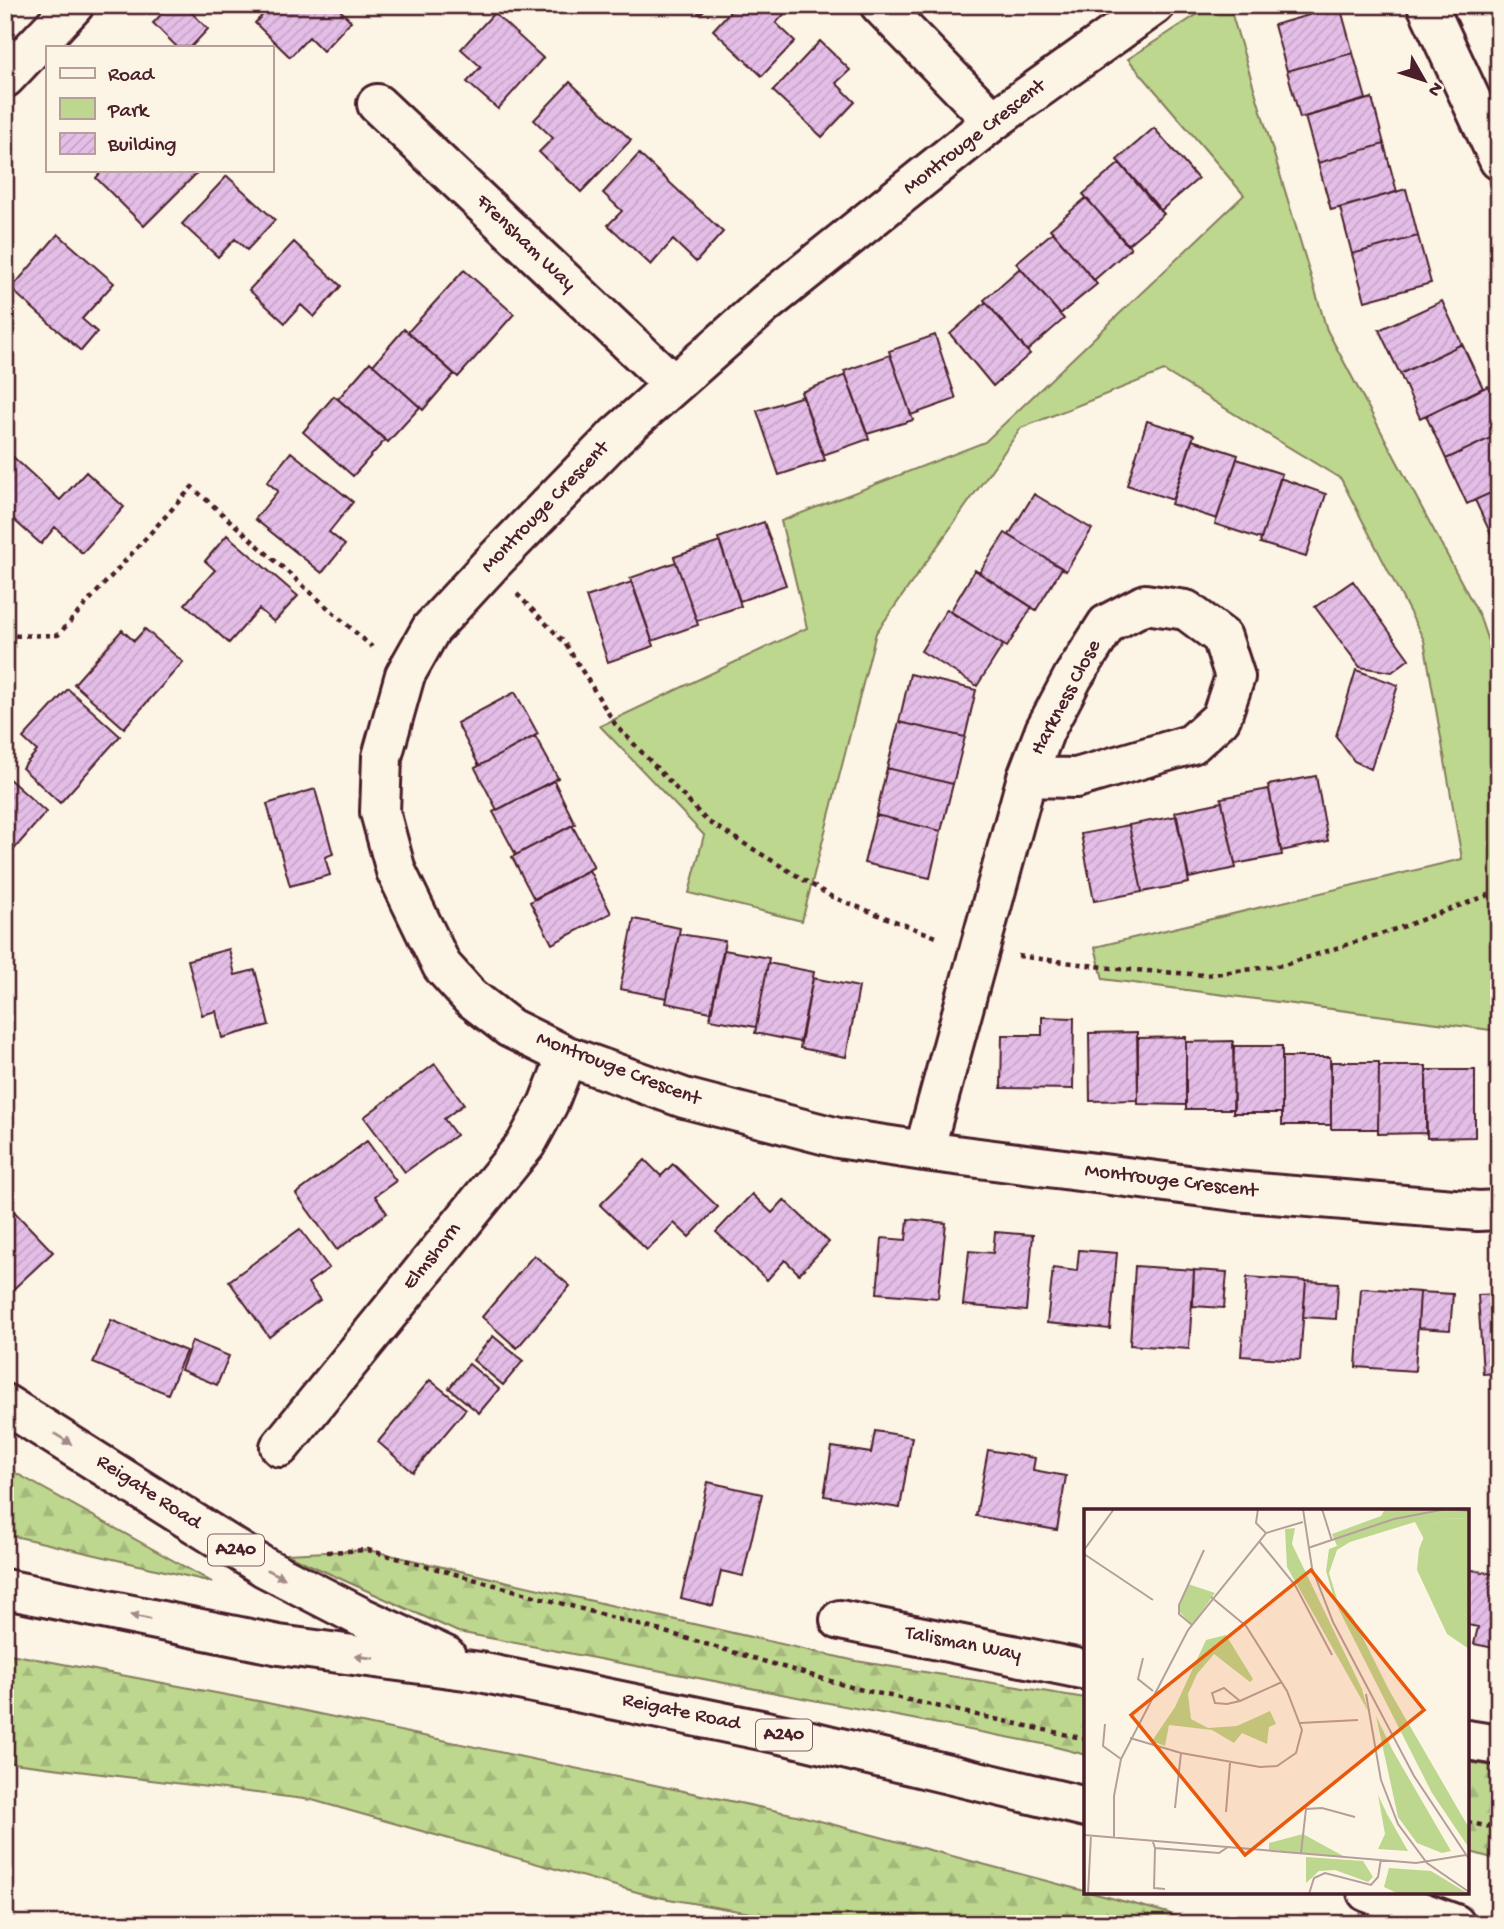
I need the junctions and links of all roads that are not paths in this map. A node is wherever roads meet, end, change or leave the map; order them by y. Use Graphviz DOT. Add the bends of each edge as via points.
graph roads {
  1 [pos="74,5"];
  2 [pos="880,5"];
  3 [pos="1155,5"];
  4 [pos="1427,5"];
  5 [pos="5,78"];
  6 [pos="377,104"];
  7 [pos="993,121"];
  8 [pos="1499,160"];
  9 [pos="673,384"];
  10 [pos="1027,777"];
  11 [pos="567,1056"];
  12 [pos="924,1151"];
  13 [pos="1499,1210"];
  14 [pos="5,1404"];
  15 [pos="281,1447"];
  16 [pos="5,1589"];
  17 [pos="840,1620"];
  18 [pos="1084,1670"];
  19 [pos="480,1672"];
  20 [pos="1469,1740"];
  21 [pos="1499,1745"];
  22 [pos="1084,1807"];
  23 [pos="1372,1894"];
  24 [pos="1455,1924"];
  1 -- 5 [label="main road"];
  2 -- 7 [label="main road"];
  3 -- 7 [label="main road, Montrouge Crescent"];
  4 -- 8 [label="main road"];
  6 -- 9 [label="main road, Frensham Way"];
  7 -- 9 [label="main road, Montrouge Crescent" via="766,303"];
  9 -- 11 [label="main road, Montrouge Crescent" via="616,436 432,629 405,675 382,757 380,812 396,871 442,966 470,997 510,1028"];
  10 -- 10 [label="main road, Harkness Close" via="1056,709 1107,624 1145,604 1186,610 1222,637 1235,677 1221,718 1192,744 1076,778"];
  10 -- 12 [label="main road, Harkness Close"];
  11 -- 12 [label="main road, Montrouge Crescent" via="684,1098 838,1138"];
  11 -- 15 [label="main road, Elmshorn" via="526,1144"];
  12 -- 13 [label="main road, Montrouge Crescent" via="1235,1191"];
  14 -- 19 [label="main road, Reigate Road / A240, one-way" via="264,1567"];
  19 -- 16 [label="main road, Reigate Road / A240, one-way" via="279,1646"];
  17 -- 18 [label="main road, Talisman Way"];
  19 -- 22 [label="main road, Reigate Road / A240" via="790,1736"];
  20 -- 21 [label="main road"];
  23 -- 24 [label="main road"];
}
